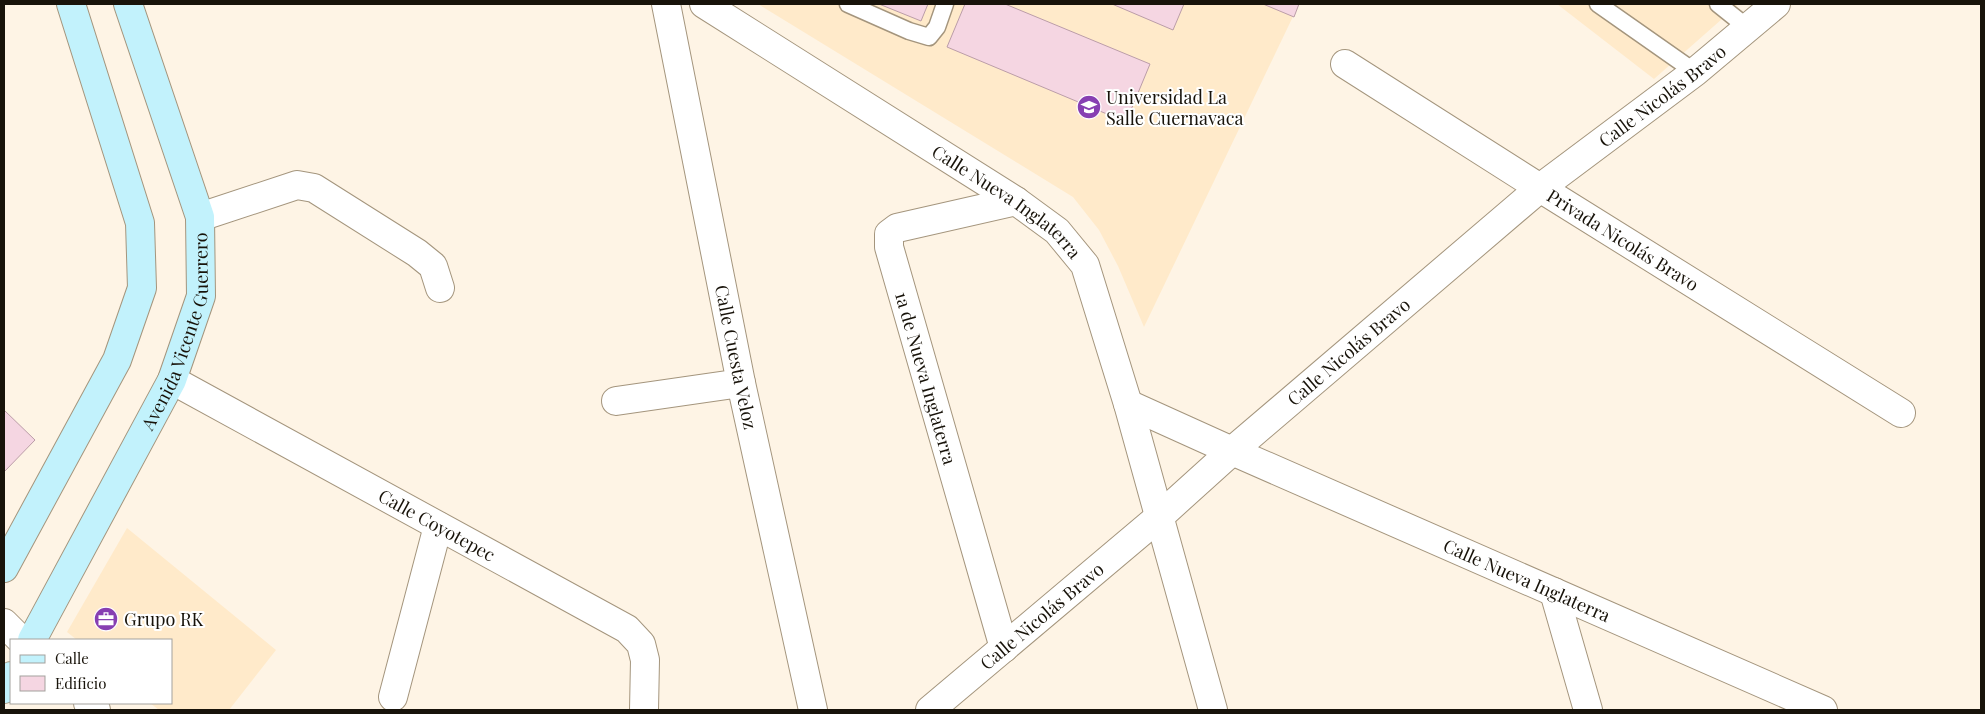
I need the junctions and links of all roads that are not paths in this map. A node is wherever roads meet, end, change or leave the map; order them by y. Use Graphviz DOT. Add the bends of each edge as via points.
graph roads {
  1 [pos="71,4"];
  2 [pos="128,4"];
  3 [pos="666,4"];
  4 [pos="848,4"];
  5 [pos="945,4"];
  6 [pos="1598,4"];
  7 [pos="1718,4"];
  8 [pos="1776,4"];
  9 [pos="719,8"];
  10 [pos="1748,28"];
  11 [pos="1346,64"];
  12 [pos="1695,72"];
  13 [pos="1540,188"];
  14 [pos="1016,202"];
  15 [pos="200,217"];
  16 [pos="440,288"];
  17 [pos="172,380"];
  18 [pos="741,383"];
  19 [pos="616,401"];
  20 [pos="1128,404"];
  21 [pos="1900,413"];
  22 [pos="1232,451"];
  23 [pos="1159,517"];
  24 [pos="438,526"];
  25 [pos="4,568"];
  26 [pos="1554,592"];
  27 [pos="4,623"];
  28 [pos="20,639"];
  29 [pos="33,639"];
  30 [pos="1004,648"];
  31 [pos="10,678"];
  32 [pos="4,689"];
  33 [pos="393,697"];
  34 [pos="644,710"];
  35 [pos="813,710"];
  36 [pos="930,710"];
  37 [pos="1213,710"];
  38 [pos="1588,710"];
  39 [pos="1824,710"];
  1 -- 25 [label="main road" via="140,223 142,288 117,360"];
  2 -- 15 [label="main road, Avenida Vicente Guerrero"];
  3 -- 18 [label="street, Calle Cuesta Veloz"];
  4 -- 5 [label="lane" via="929,37"];
  6 -- 12 [label="lane"];
  7 -- 10 [label="lane"];
  8 -- 10 [label="street, Calle Nicolás Bravo"];
  9 -- 14 [label="street, Calle Nueva Inglaterra"];
  10 -- 12 [label="street, Calle Nicolás Bravo"];
  11 -- 13 [label="street, Privada Nicolás Bravo"];
  12 -- 13 [label="street, Calle Nicolás Bravo"];
  13 -- 21 [label="street, Privada Nicolás Bravo"];
  13 -- 22 [label="street, Calle Nicolás Bravo"];
  14 -- 20 [label="street, Calle Nueva Inglaterra" via="1057,231 1085,265"];
  14 -- 30 [label="street, 1a de Nueva Inglaterra" via="897,228 889,234 889,247"];
  15 -- 16 [label="street" via="297,184 314,188 434,266"];
  15 -- 17 [label="main road, Avenida Vicente Guerrero" via="201,296"];
  17 -- 24 [label="street, Calle Coyotepec"];
  17 -- 29 [label="main road, Avenida Vicente Guerrero"];
  18 -- 19 [label="street"];
  18 -- 35 [label="street, Calle Cuesta Veloz"];
  20 -- 22 [label="street, Calle Nueva Inglaterra"];
  20 -- 23 [label="street, Calle Nueva Inglaterra"];
  22 -- 23 [label="street, Calle Nicolás Bravo"];
  22 -- 26 [label="street, Calle Nueva Inglaterra"];
  23 -- 30 [label="street, Calle Nicolás Bravo"];
  23 -- 37 [label="street, Calle Nueva Inglaterra"];
  24 -- 33 [label="street"];
  24 -- 34 [label="street, Calle Coyotepec" via="627,629 641,644 645,660"];
  26 -- 38 [label="street"];
  26 -- 39 [label="street, Calle Nueva Inglaterra"];
  27 -- 28 [label="street"];
  30 -- 36 [label="street, Calle Nicolás Bravo"];
  31 -- 32 [label="main road"];
}
